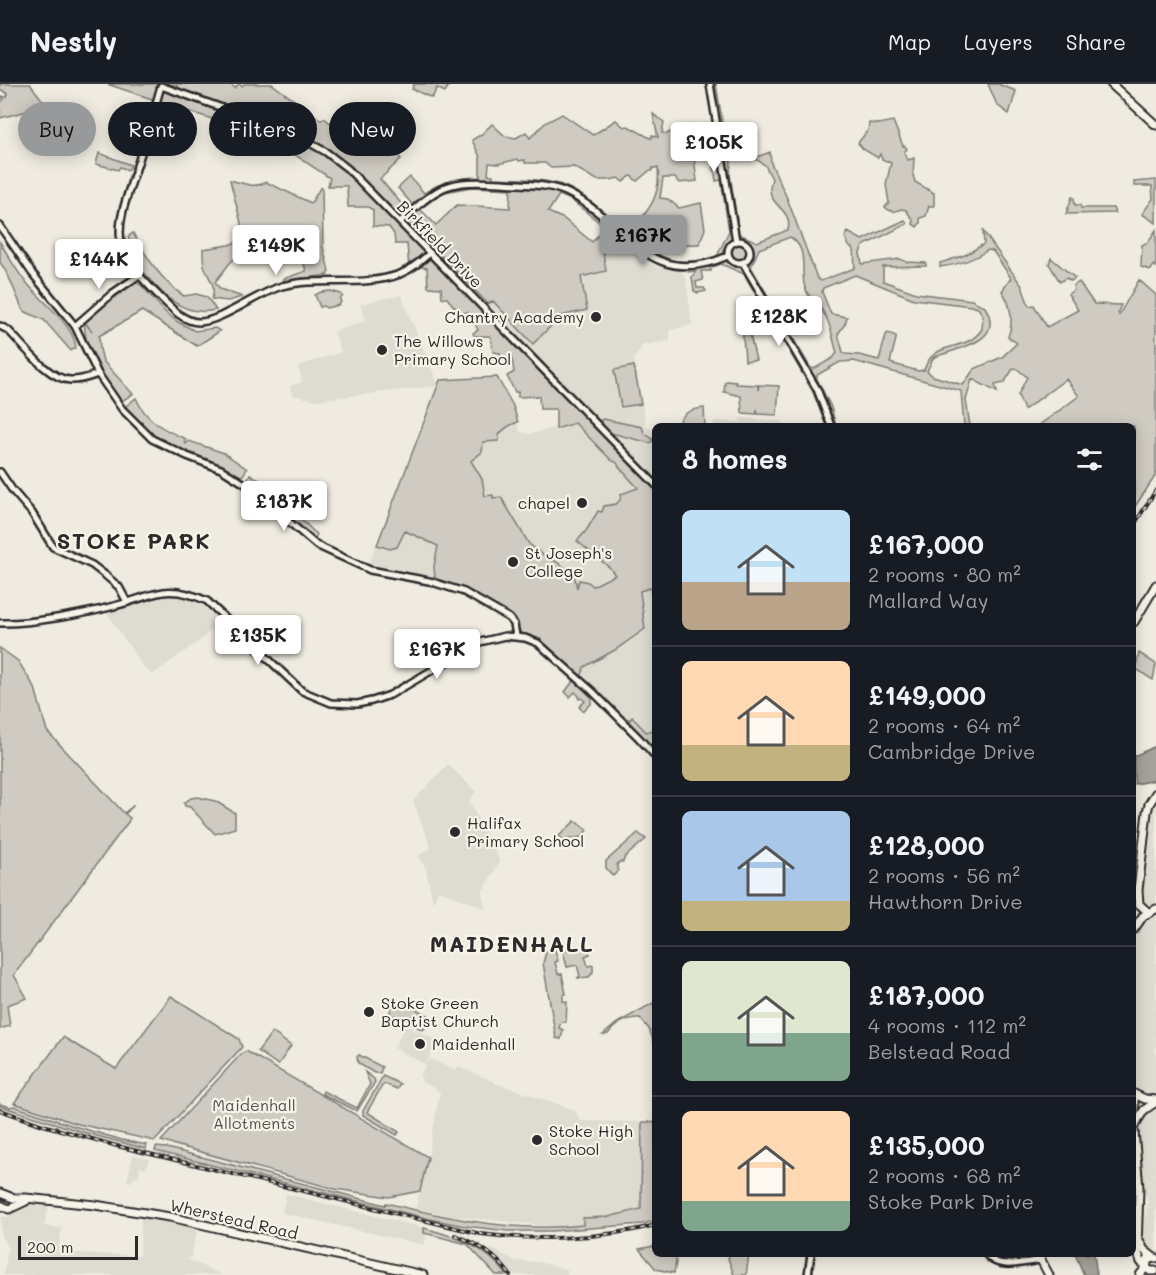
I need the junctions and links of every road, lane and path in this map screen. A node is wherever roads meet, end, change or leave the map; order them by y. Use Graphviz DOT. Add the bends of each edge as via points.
graph roads {
  1 [pos="710,84"];
  2 [pos="1111,84"];
  3 [pos="1156,125"];
  4 [pos="401,221"];
  5 [pos="0,226"];
  6 [pos="736,241"];
  7 [pos="430,253"];
  8 [pos="728,256"];
  9 [pos="743,263"];
  10 [pos="138,276"];
  11 [pos="0,326"];
  12 [pos="75,326"];
  13 [pos="98,374"];
  14 [pos="830,423"];
  15 [pos="0,471"];
  16 [pos="652,481"];
  17 [pos="1156,585"];
  18 [pos="127,602"];
  19 [pos="1136,619"];
  20 [pos="0,623"];
  21 [pos="516,636"];
  22 [pos="652,753"];
  23 [pos="1156,794"];
  24 [pos="1138,890"];
  25 [pos="1136,900"];
  26 [pos="1152,910"];
  27 [pos="1136,925"];
  28 [pos="1136,1095"];
  29 [pos="1156,1101"];
  30 [pos="1136,1122"];
  31 [pos="1136,1154"];
  32 [pos="3,1195"];
  33 [pos="37,1199"];
  34 [pos="0,1205"];
  35 [pos="10,1208"];
  36 [pos="1138,1237"];
  37 [pos="811,1257"];
  38 [pos="989,1257"];
  39 [pos="1041,1257"];
  40 [pos="1155,1258"];
  41 [pos="1146,1266"];
  42 [pos="1155,1272"];
  43 [pos="423,1275"];
  44 [pos="808,1275"];
  45 [pos="1049,1275"];
  46 [pos="1140,1275"];
  1 -- 6 [label="street"];
  2 -- 3 [label="main road"];
  4 -- 7 [label="street, Birkfield Drive"];
  4 -- 8 [label="street" via="432,193 456,183 543,186 575,197 643,252 663,263 694,267"];
  4 -- 10 [label="street, Birkfield Drive" via="348,169 308,141 161,86 119,225 128,260"];
  5 -- 12 [label="street"];
  6 -- 8 [label="street" via="729,247"];
  6 -- 9 [label="street" via="749,248 749,258"];
  7 -- 10 [label="street" via="399,274 283,286 220,316 198,322 187,320"];
  7 -- 16 [label="street, Birkfield Drive"];
  8 -- 9 [label="street" via="735,263"];
  9 -- 14 [label="street" via="820,396"];
  10 -- 12 [label="street"];
  11 -- 13 [label="street" via="53,374 69,380 84,380"];
  12 -- 13 [label="street"];
  13 -- 21 [label="street" via="122,409 152,439 221,469 245,484 316,545 370,570 464,592 508,618 514,624"];
  15 -- 18 [label="street" via="53,547 92,565 119,587"];
  17 -- 19 [label="main road"];
  18 -- 20 [label="street" via="93,611"];
  18 -- 21 [label="street" via="168,591 188,592 207,601 302,691 331,703 357,704 381,698 480,642"];
  21 -- 22 [label="street" via="543,647"];
  23 -- 24 [label="main road" via="1147,812"];
  24 -- 25 [label="main road"];
  24 -- 26 [label="main road" via="1139,904"];
  26 -- 27 [label="main road"];
  28 -- 29 [label="main road"];
  29 -- 30 [label="main road"];
  31 -- 36 [label="main road"];
  32 -- 33 [label="main road, Wherstead Road"];
  32 -- 35 [label="main road, Wherstead Road"];
  33 -- 35 [label="main road, Wherstead Road"];
  33 -- 43 [label="main road, Wherstead Road" via="170,1217"];
  34 -- 35 [label="main road"];
  36 -- 40 [label="main road" via="1143,1250"];
  36 -- 41 [label="main road" via="1138,1254"];
  37 -- 44 [label="street"];
  38 -- 39 [label="street" via="1000,1264"];
  39 -- 45 [label="main road"];
  40 -- 41 [label="main road" via="1148,1259"];
  41 -- 42 [label="main road"];
  41 -- 46 [label="main road"];
}
